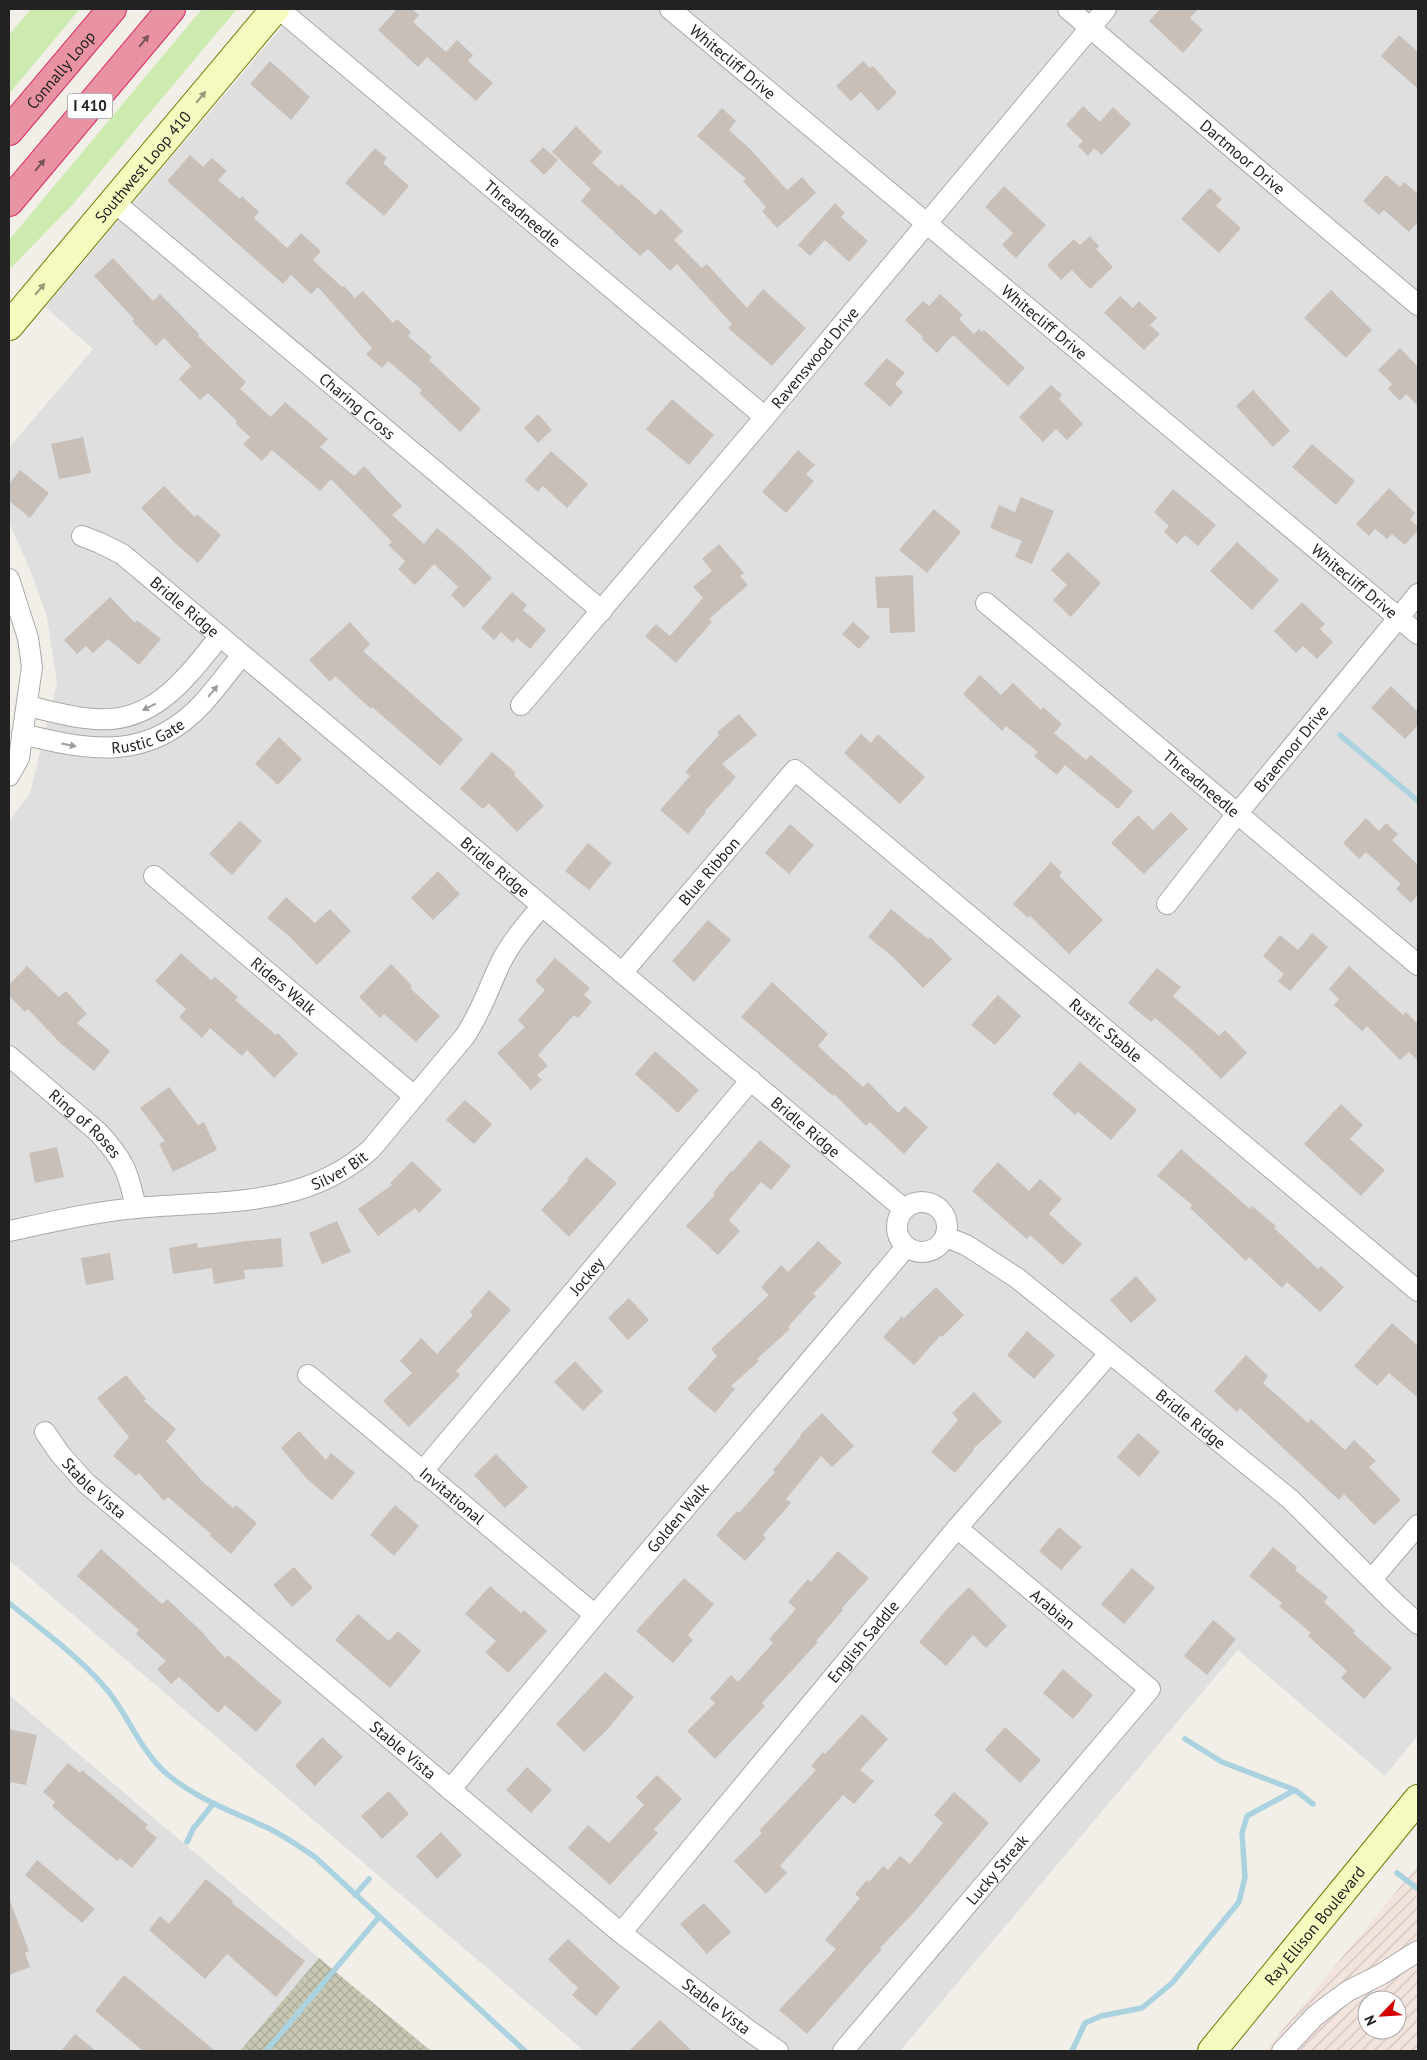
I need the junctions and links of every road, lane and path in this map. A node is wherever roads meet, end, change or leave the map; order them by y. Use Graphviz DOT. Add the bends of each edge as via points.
graph roads {
  1 [pos="112,9"];
  2 [pos="171,9"];
  3 [pos="275,9"];
  4 [pos="279,9"];
  5 [pos="670,9"];
  6 [pos="1068,9"];
  7 [pos="1106,9"];
  8 [pos="1090,27"];
  9 [pos="9,131"];
  10 [pos="113,201"];
  11 [pos="9,202"];
  12 [pos="927,221"];
  13 [pos="1418,304"];
  14 [pos="9,326"];
  15 [pos="766,417"];
  16 [pos="82,536"];
  17 [pos="9,579"];
  18 [pos="1418,594"];
  19 [pos="986,603"];
  20 [pos="602,611"];
  21 [pos="1399,618"];
  22 [pos="1418,634"];
  23 [pos="220,636"];
  24 [pos="242,655"];
  25 [pos="28,706"];
  26 [pos="521,706"];
  27 [pos="22,734"];
  28 [pos="795,770"];
  29 [pos="9,776"];
  30 [pos="1237,814"];
  31 [pos="154,876"];
  32 [pos="1166,904"];
  33 [pos="542,906"];
  34 [pos="1418,965"];
  35 [pos="622,973"];
  36 [pos="9,1056"];
  37 [pos="751,1080"];
  38 [pos="414,1096"];
  39 [pos="136,1208"];
  40 [pos="904,1209"];
  41 [pos="9,1231"];
  42 [pos="946,1237"];
  43 [pos="906,1247"];
  44 [pos="1418,1291"];
  45 [pos="1109,1354"];
  46 [pos="308,1375"];
  47 [pos="45,1432"];
  48 [pos="422,1472"];
  49 [pos="1418,1525"];
  50 [pos="957,1528"];
  51 [pos="1372,1580"];
  52 [pos="594,1615"];
  53 [pos="1418,1624"];
  54 [pos="1150,1689"];
  55 [pos="450,1790"];
  56 [pos="1418,1799"];
  57 [pos="621,1933"];
  58 [pos="1418,1951"];
  59 [pos="778,2051"];
  60 [pos="843,2051"];
  61 [pos="1212,2051"];
  62 [pos="1282,2051"];
  1 -- 9 [label="highway, Connally Loop / I 410"];
  11 -- 2 [label="highway, I 410, one-way"];
  10 -- 3 [label="main road, Southwest Loop 410, one-way"];
  4 -- 15 [label="street, Threadneedle"];
  5 -- 12 [label="street, Whitecliff Drive"];
  6 -- 8 [label="street, Dartmoor Drive"];
  7 -- 8 [label="street, Ravenswood Drive"];
  8 -- 12 [label="street, Ravenswood Drive"];
  8 -- 13 [label="street, Dartmoor Drive"];
  14 -- 10 [label="main road, Southwest Loop 410, one-way"];
  10 -- 20 [label="street, Charing Cross"];
  12 -- 15 [label="street, Ravenswood Drive"];
  12 -- 21 [label="street, Whitecliff Drive"];
  15 -- 20 [label="street, Ravenswood Drive"];
  16 -- 23 [label="street, Bridle Ridge" via="122,554"];
  17 -- 25 [label="street" via="28,638 32,667"];
  18 -- 21 [label="street, Braemoor Drive"];
  19 -- 30 [label="street, Threadneedle"];
  20 -- 26 [label="street, Ravenswood Drive"];
  21 -- 22 [label="street, Whitecliff Drive"];
  21 -- 30 [label="street, Braemoor Drive"];
  23 -- 24 [label="street, Bridle Ridge"];
  23 -- 25 [label="street, Rustic Gate, one-way" via="177,689 136,714 96,720"];
  27 -- 24 [label="street, Rustic Gate, one-way" via="94,748 123,747 142,742 172,728 190,715"];
  24 -- 33 [label="street, Bridle Ridge"];
  25 -- 27 [label="street"];
  27 -- 29 [label="street" via="19,758"];
  28 -- 35 [label="street, Blue Ribbon"];
  28 -- 44 [label="street, Rustic Stable"];
  30 -- 32 [label="street, Braemoor Drive"];
  30 -- 34 [label="street, Threadneedle"];
  31 -- 38 [label="street, Riders Walk"];
  33 -- 35 [label="street, Bridle Ridge"];
  33 -- 38 [label="street, Silver Bit" via="502,961 478,1017"];
  35 -- 37 [label="street, Bridle Ridge"];
  36 -- 39 [label="street, Ring of Roses" via="98,1132 111,1147 126,1170"];
  37 -- 40 [label="street, Bridle Ridge"];
  37 -- 48 [label="street, Jockey"];
  38 -- 39 [label="street, Silver Bit" via="371,1149 356,1162 319,1183 271,1198"];
  39 -- 41 [label="street, Silver Bit"];
  40 -- 42 [label="street" via="920,1202 936,1206 946,1219"];
  40 -- 43 [label="street" via="896,1228"];
  42 -- 43 [label="street" via="933,1250 914,1251"];
  42 -- 45 [label="street, Bridle Ridge" via="1017,1278"];
  43 -- 52 [label="street, Golden Walk"];
  45 -- 50 [label="street, English Saddle"];
  45 -- 51 [label="street, Bridle Ridge" via="1290,1499"];
  46 -- 48 [label="street, Invitational"];
  47 -- 55 [label="street, Stable Vista" via="86,1482"];
  48 -- 52 [label="street, Invitational"];
  49 -- 51 [label="street"];
  50 -- 54 [label="street, Arabian"];
  50 -- 57 [label="street, English Saddle"];
  51 -- 53 [label="street, Bridle Ridge"];
  52 -- 55 [label="street, Golden Walk"];
  54 -- 60 [label="street, Lucky Streak"];
  55 -- 57 [label="street, Stable Vista"];
  56 -- 61 [label="main road, Ray Ellison Boulevard"];
  57 -- 59 [label="street, Stable Vista"];
  58 -- 62 [label="street" via="1333,2002"];
}
